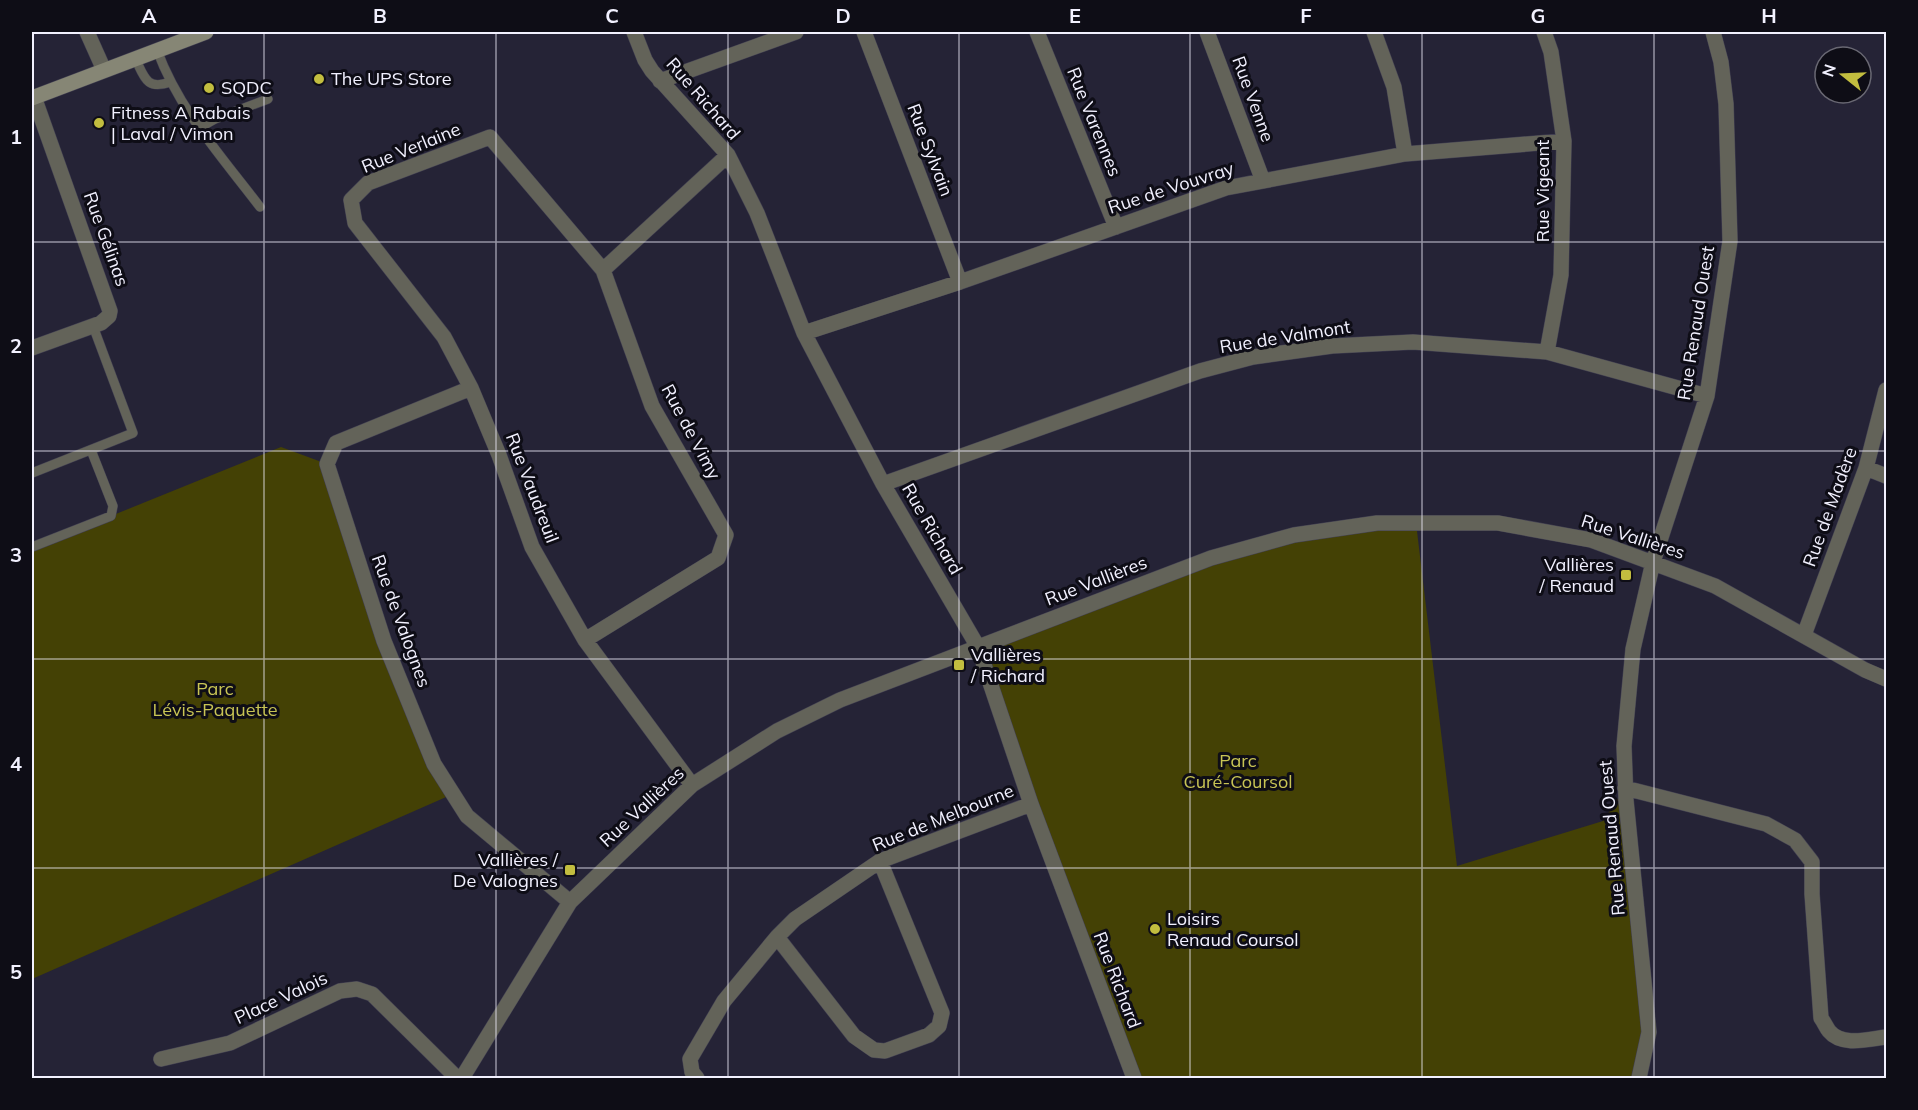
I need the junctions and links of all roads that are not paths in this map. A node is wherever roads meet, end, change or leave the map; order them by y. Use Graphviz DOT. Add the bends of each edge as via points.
graph roads {
  1 [pos="87,32"];
  2 [pos="206,32"];
  3 [pos="634,32"];
  4 [pos="796,32"];
  5 [pos="864,32"];
  6 [pos="1037,32"];
  7 [pos="1207,32"];
  8 [pos="1374,32"];
  9 [pos="1544,32"];
  10 [pos="1713,32"];
  11 [pos="157,50"];
  12 [pos="135,58"];
  13 [pos="104,69"];
  14 [pos="660,81"];
  15 [pos="170,82"];
  16 [pos="33,97"];
  17 [pos="268,99"];
  18 [pos="199,128"];
  19 [pos="490,137"];
  20 [pos="1564,141"];
  21 [pos="1405,154"];
  22 [pos="728,155"];
  23 [pos="1263,181"];
  24 [pos="351,200"];
  25 [pos="260,207"];
  26 [pos="1116,227"];
  27 [pos="603,270"];
  28 [pos="960,282"];
  29 [pos="93,326"];
  30 [pos="804,333"];
  31 [pos="32,348"];
  32 [pos="1547,352"];
  33 [pos="471,388"];
  34 [pos="1887,390"];
  35 [pos="1707,396"];
  36 [pos="92,450"];
  37 [pos="1866,468"];
  38 [pos="32,473"];
  39 [pos="1887,476"];
  40 [pos="883,484"];
  41 [pos="32,548"];
  42 [pos="1653,562"];
  43 [pos="1804,635"];
  44 [pos="585,640"];
  45 [pos="978,647"];
  46 [pos="1887,679"];
  47 [pos="692,784"];
  48 [pos="1625,788"];
  49 [pos="1031,804"];
  50 [pos="880,861"];
  51 [pos="570,902"];
  52 [pos="777,937"];
  53 [pos="1887,1037"];
  54 [pos="161,1059"];
  55 [pos="457,1078"];
  56 [pos="462,1078"];
  57 [pos="697,1078"];
  58 [pos="1134,1078"];
  59 [pos="1639,1078"];
  1 -- 13 [label="street"];
  2 -- 11 [label="main road"];
  3 -- 14 [label="street, Rue Richard" via="645,60"];
  4 -- 14 [label="street"];
  5 -- 28 [label="street, Rue Sylvain"];
  6 -- 26 [label="street, Rue Varennes"];
  7 -- 23 [label="street, Rue Venne"];
  8 -- 21 [label="street" via="1394,87"];
  9 -- 20 [label="street, Rue Vigeant" via="1551,52"];
  10 -- 35 [label="street, Rue Renaud Ouest" via="1726,105 1730,241"];
  11 -- 12 [label="main road"];
  11 -- 15 [label="lane"];
  12 -- 13 [label="main road"];
  12 -- 15 [label="lane" via="148,83"];
  13 -- 16 [label="main road"];
  14 -- 22 [label="street, Rue Richard"];
  15 -- 18 [label="lane"];
  16 -- 29 [label="street, Rue Gélinas" via="110,306 106,320"];
  17 -- 18 [label="lane"];
  18 -- 25 [label="lane"];
  19 -- 24 [label="street, Rue Verlaine" via="368,183"];
  19 -- 27 [label="street, Rue de Vimy"];
  20 -- 21 [label="street, Rue de Vouvray"];
  20 -- 32 [label="street, Rue Vigeant" via="1561,275"];
  21 -- 23 [label="street, Rue de Vouvray"];
  22 -- 27 [label="street"];
  22 -- 30 [label="street, Rue Richard" via="757,213"];
  23 -- 26 [label="street, Rue de Vouvray" via="1226,188"];
  24 -- 33 [label="street, Rue Vaudreuil" via="354,223 444,337"];
  26 -- 28 [label="street, Rue de Vouvray"];
  27 -- 44 [label="street, Rue de Vimy" via="652,406 726,535 718,558"];
  28 -- 30 [label="street, Rue de Vouvray"];
  29 -- 31 [label="street"];
  29 -- 36 [label="lane" via="133,433"];
  30 -- 40 [label="street, Rue Richard"];
  32 -- 35 [label="street, Rue de Valmont"];
  32 -- 40 [label="street, Rue de Valmont" via="1413,342 1332,346 1253,357 1200,371"];
  33 -- 44 [label="street, Rue Vaudreuil" via="532,547"];
  33 -- 51 [label="street, Rue de Valognes" via="336,443 327,464 384,641 434,764 466,816"];
  34 -- 37 [label="street, Rue de Madère"];
  35 -- 42 [label="street, Rue Renaud Ouest"];
  36 -- 38 [label="lane"];
  36 -- 41 [label="lane" via="113,506 111,516"];
  37 -- 39 [label="street"];
  37 -- 43 [label="street, Rue de Madère"];
  40 -- 45 [label="street, Rue Richard"];
  42 -- 43 [label="street, Rue Vallières" via="1715,586"];
  42 -- 45 [label="street, Rue Vallières" via="1591,540 1498,523 1377,523 1294,535 1211,558"];
  42 -- 48 [label="street, Rue Renaud Ouest" via="1633,649 1624,746"];
  43 -- 46 [label="street, Rue Vallières"];
  44 -- 47 [label="street, Rue Vaudreuil"];
  45 -- 47 [label="street, Rue Vallières" via="840,700 777,731"];
  45 -- 49 [label="street, Rue Richard"];
  47 -- 51 [label="street, Rue Vallières"];
  48 -- 53 [label="street" via="1766,824 1795,840 1812,862 1821,1018 1830,1032 1846,1040"];
  48 -- 59 [label="street, Rue Renaud Ouest" via="1649,1032"];
  49 -- 50 [label="street, Rue de Melbourne"];
  49 -- 58 [label="street, Rue Richard"];
  50 -- 52 [label="street, Rue de Melbourne" via="795,919"];
  50 -- 52 [label="street" via="942,1013 939,1026 929,1035 885,1051 874,1050 854,1036"];
  51 -- 56 [label="street, Rue Vallières"];
  52 -- 57 [label="street, Rue de Melbourne" via="724,1001 690,1059"];
  54 -- 55 [label="street, Place Valois" via="230,1043 340,991 357,989 372,994"];
}
